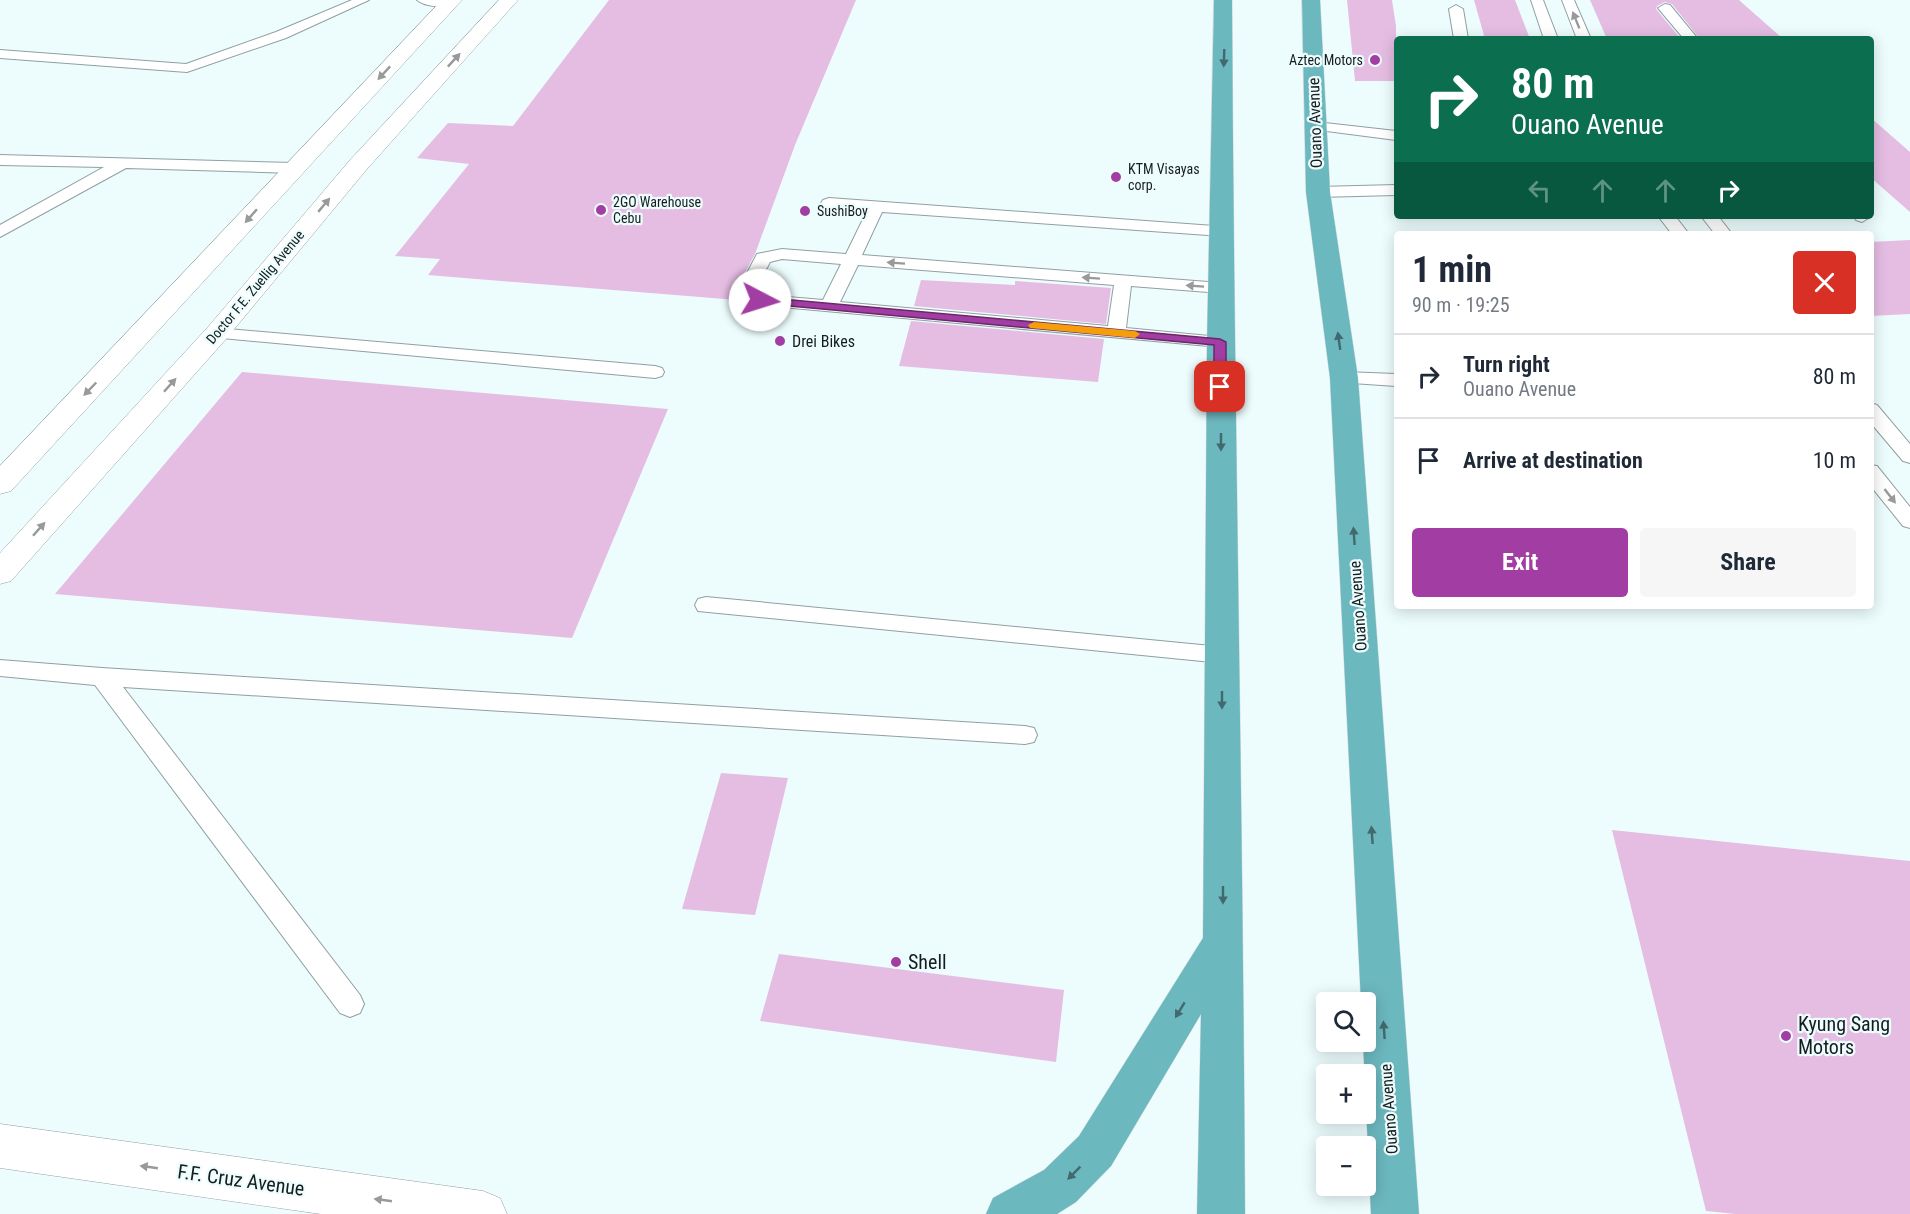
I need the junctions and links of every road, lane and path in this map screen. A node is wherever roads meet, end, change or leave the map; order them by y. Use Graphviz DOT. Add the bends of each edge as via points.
graph roads {
  1 [pos="363,0"];
  2 [pos="423,0"];
  3 [pos="509,0"];
  4 [pos="1223,0"];
  5 [pos="1311,0"];
  6 [pos="1537,0"];
  7 [pos="1568,0"];
  8 [pos="452,1"];
  9 [pos="1665,8"];
  10 [pos="1456,9"];
  11 [pos="1460,36"];
  12 [pos="1550,36"];
  13 [pos="1583,36"];
  14 [pos="1688,36"];
  15 [pos="0,54"];
  16 [pos="1316,126"];
  17 [pos="1394,136"];
  18 [pos="0,160"];
  19 [pos="123,163"];
  20 [pos="294,168"];
  21 [pos="1394,190"];
  22 [pos="1318,192"];
  23 [pos="829,203"];
  24 [pos="877,206"];
  25 [pos="1668,219"];
  26 [pos="1712,219"];
  27 [pos="1222,231"];
  28 [pos="1678,231"];
  29 [pos="1722,231"];
  30 [pos="0,232"];
  31 [pos="851,259"];
  32 [pos="1123,280"];
  33 [pos="1221,288"];
  34 [pos="829,307"];
  35 [pos="217,333"];
  36 [pos="1116,333"];
  37 [pos="1220,342"];
  38 [pos="655,372"];
  39 [pos="1344,378"];
  40 [pos="1394,381"];
  41 [pos="1874,414"];
  42 [pos="1910,457"];
  43 [pos="1874,476"];
  44 [pos="0,484"];
  45 [pos="1910,521"];
  46 [pos="0,573"];
  47 [pos="706,605"];
  48 [pos="1222,655"];
  49 [pos="0,668"];
  50 [pos="102,677"];
  51 [pos="1025,735"];
  52 [pos="1222,942"];
  53 [pos="350,1004"];
  54 [pos="0,1146"];
  55 [pos="483,1214"];
  56 [pos="1010,1214"];
  57 [pos="1221,1214"];
  58 [pos="1395,1214"];
  1 -- 15 [label="lane" via="281,35 187,68"];
  2 -- 8 [label="lane"];
  35 -- 3 [label="street, Doctor F.E. Zuellig Avenue, one-way" via="359,164"];
  4 -- 27 [label="highway, one-way"];
  5 -- 16 [label="highway, Ouano Avenue"];
  6 -- 12 [label="lane"];
  13 -- 7 [label="lane, one-way"];
  8 -- 20 [label="street, one-way"];
  9 -- 14 [label="lane"];
  10 -- 11 [label="lane"];
  16 -- 17 [label="lane"];
  16 -- 22 [label="highway, Ouano Avenue"];
  18 -- 19 [label="lane"];
  19 -- 20 [label="lane"];
  19 -- 30 [label="lane"];
  20 -- 44 [label="street, one-way"];
  21 -- 22 [label="lane"];
  39 -- 22 [label="highway, Ouano Avenue, one-way"];
  23 -- 24 [label="lane"];
  24 -- 27 [label="lane"];
  24 -- 31 [label="lane"];
  25 -- 28 [label="lane"];
  26 -- 29 [label="lane"];
  27 -- 33 [label="highway"];
  32 -- 31 [label="lane, one-way"];
  31 -- 34 [label="lane"];
  31 -- 34 [label="lane" via="772,255 763,258 747,290 760,300"];
  33 -- 32 [label="lane, one-way"];
  32 -- 36 [label="lane"];
  33 -- 37 [label="highway"];
  34 -- 36 [label="lane"];
  35 -- 38 [label="lane"];
  46 -- 35 [label="street, Doctor F.E. Zuellig Avenue, one-way"];
  36 -- 37 [label="lane"];
  37 -- 48 [label="highway, one-way"];
  39 -- 40 [label="lane"];
  58 -- 39 [label="highway, Ouano Avenue, one-way"];
  41 -- 42 [label="lane"];
  43 -- 45 [label="lane, one-way"];
  47 -- 48 [label="lane"];
  48 -- 52 [label="highway, one-way"];
  49 -- 50 [label="lane"];
  50 -- 51 [label="lane"];
  50 -- 53 [label="lane"];
  52 -- 56 [label="highway, one-way" via="1095,1151 1060,1186"];
  52 -- 57 [label="highway"];
  55 -- 54 [label="street, F.F. Cruz Avenue, one-way"];
}
